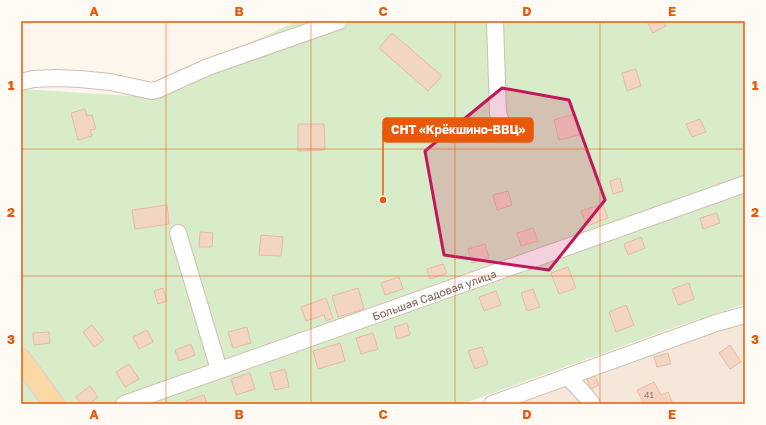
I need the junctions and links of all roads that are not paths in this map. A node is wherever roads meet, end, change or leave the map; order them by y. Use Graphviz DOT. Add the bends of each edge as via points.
graph roads {
  1 [pos="339,21"];
  2 [pos="494,21"];
  3 [pos="21,82"];
  4 [pos="505,129"];
  5 [pos="745,184"];
  6 [pos="178,233"];
  7 [pos="745,314"];
  8 [pos="21,359"];
  9 [pos="219,370"];
  10 [pos="568,377"];
  11 [pos="54,404"];
  12 [pos="124,404"];
  13 [pos="492,404"];
  14 [pos="592,404"];
  1 -- 3 [label="street" via="208,67 152,91 80,79 33,79"];
  2 -- 4 [label="street" via="498,113"];
  5 -- 9 [label="street, Большая Садовая улица"];
  6 -- 9 [label="street"];
  7 -- 10 [label="street"];
  8 -- 11 [label="main road"];
  9 -- 12 [label="street, Большая Садовая улица"];
  10 -- 13 [label="street"];
  10 -- 14 [label="street"];
}
